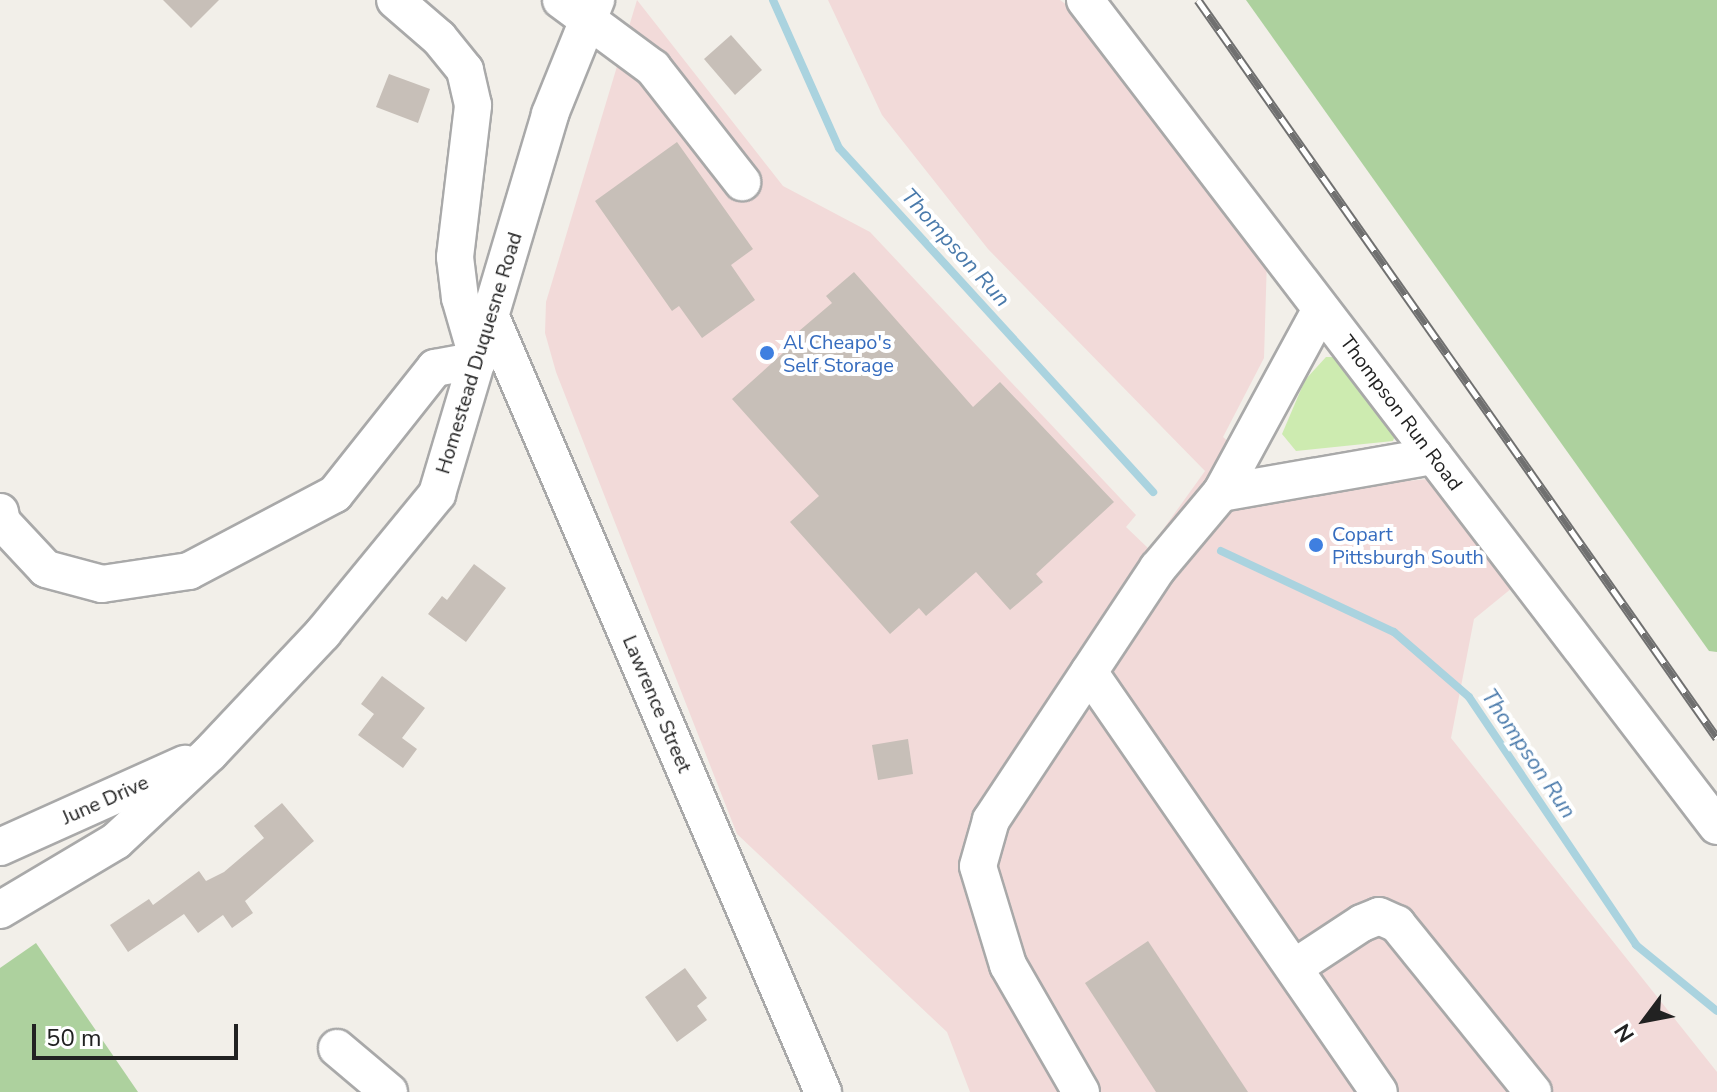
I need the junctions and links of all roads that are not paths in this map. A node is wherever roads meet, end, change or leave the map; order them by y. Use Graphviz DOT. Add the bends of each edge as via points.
graph roads {
  1 [pos="395,0"];
  2 [pos="1085,0"];
  3 [pos="581,8"];
  4 [pos="742,182"];
  5 [pos="1321,309"];
  6 [pos="491,317"];
  7 [pos="478,360"];
  8 [pos="1434,456"];
  9 [pos="1221,493"];
  10 [pos="0,512"];
  11 [pos="1089,672"];
  12 [pos="210,753"];
  13 [pos="1717,826"];
  14 [pos="0,847"];
  15 [pos="0,910"];
  16 [pos="1295,967"];
  17 [pos="337,1048"];
  18 [pos="389,1092"];
  19 [pos="823,1092"];
  20 [pos="1081,1092"];
  21 [pos="1379,1092"];
  22 [pos="1533,1092"];
  1 -- 7 [label="street" via="439,38 465,70 473,105 455,257 460,298"];
  2 -- 5 [label="street, Thompson Run Road"];
  3 -- 4 [label="street" via="653,68"];
  3 -- 6 [label="street, Homestead Duquesne Road"];
  5 -- 8 [label="street, Thompson Run Road"];
  5 -- 9 [label="street"];
  6 -- 7 [label="street, Homestead Duquesne Road"];
  6 -- 19 [label="street, Lawrence Street"];
  7 -- 10 [label="street" via="435,368 335,494 189,571 102,584 46,569 2,522"];
  7 -- 12 [label="street, Homestead Duquesne Road" via="437,494 323,633"];
  8 -- 9 [label="street"];
  8 -- 13 [label="street, Thompson Run Road"];
  9 -- 11 [label="street" via="1158,568"];
  11 -- 16 [label="street"];
  11 -- 20 [label="street" via="991,820 978,866 1008,965"];
  12 -- 14 [label="street, June Drive"];
  12 -- 15 [label="street, Homestead Duquesne Road" via="116,841"];
  16 -- 21 [label="street"];
  16 -- 22 [label="street" via="1362,923 1379,916 1397,924"];
  17 -- 18 [label="street"];
}
